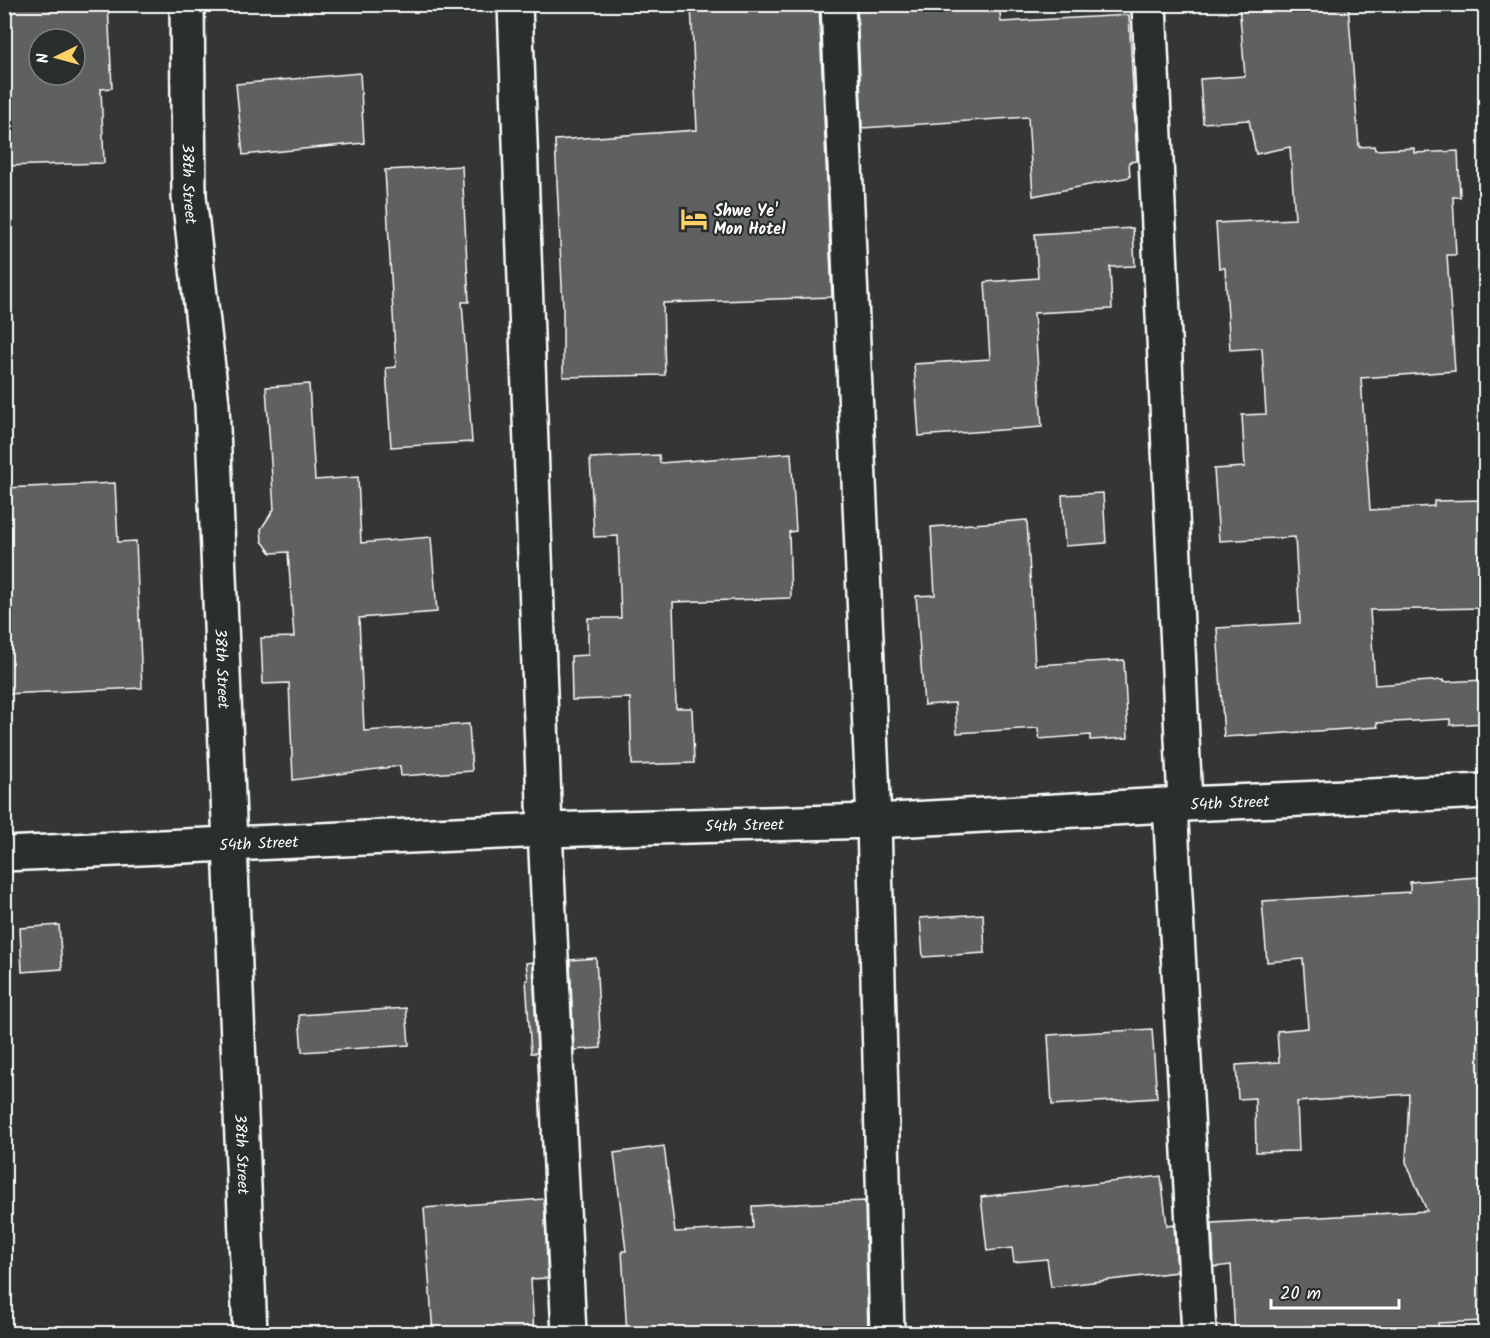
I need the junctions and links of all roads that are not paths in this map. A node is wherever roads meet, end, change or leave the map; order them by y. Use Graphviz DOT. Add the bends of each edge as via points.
graph roads {
  1 [pos="187,4"];
  2 [pos="515,4"];
  3 [pos="838,4"];
  4 [pos="1149,4"];
  5 [pos="1485,791"];
  6 [pos="1177,805"];
  7 [pos="874,821"];
  8 [pos="545,830"];
  9 [pos="229,844"];
  10 [pos="4,854"];
  11 [pos="250,1334"];
  12 [pos="569,1334"];
  13 [pos="887,1334"];
  14 [pos="1199,1334"];
  1 -- 9 [label="street, 38th Street" via="189,196 212,404"];
  2 -- 8 [label="street"];
  3 -- 7 [label="street"];
  4 -- 6 [label="street"];
  5 -- 6 [label="street, 54th Street"];
  6 -- 7 [label="street, 54th Street"];
  6 -- 14 [label="street"];
  7 -- 8 [label="street, 54th Street"];
  7 -- 13 [label="street"];
  8 -- 9 [label="street, 54th Street"];
  8 -- 12 [label="street"];
  9 -- 10 [label="street, 54th Street"];
  9 -- 11 [label="street, 38th Street"];
}
